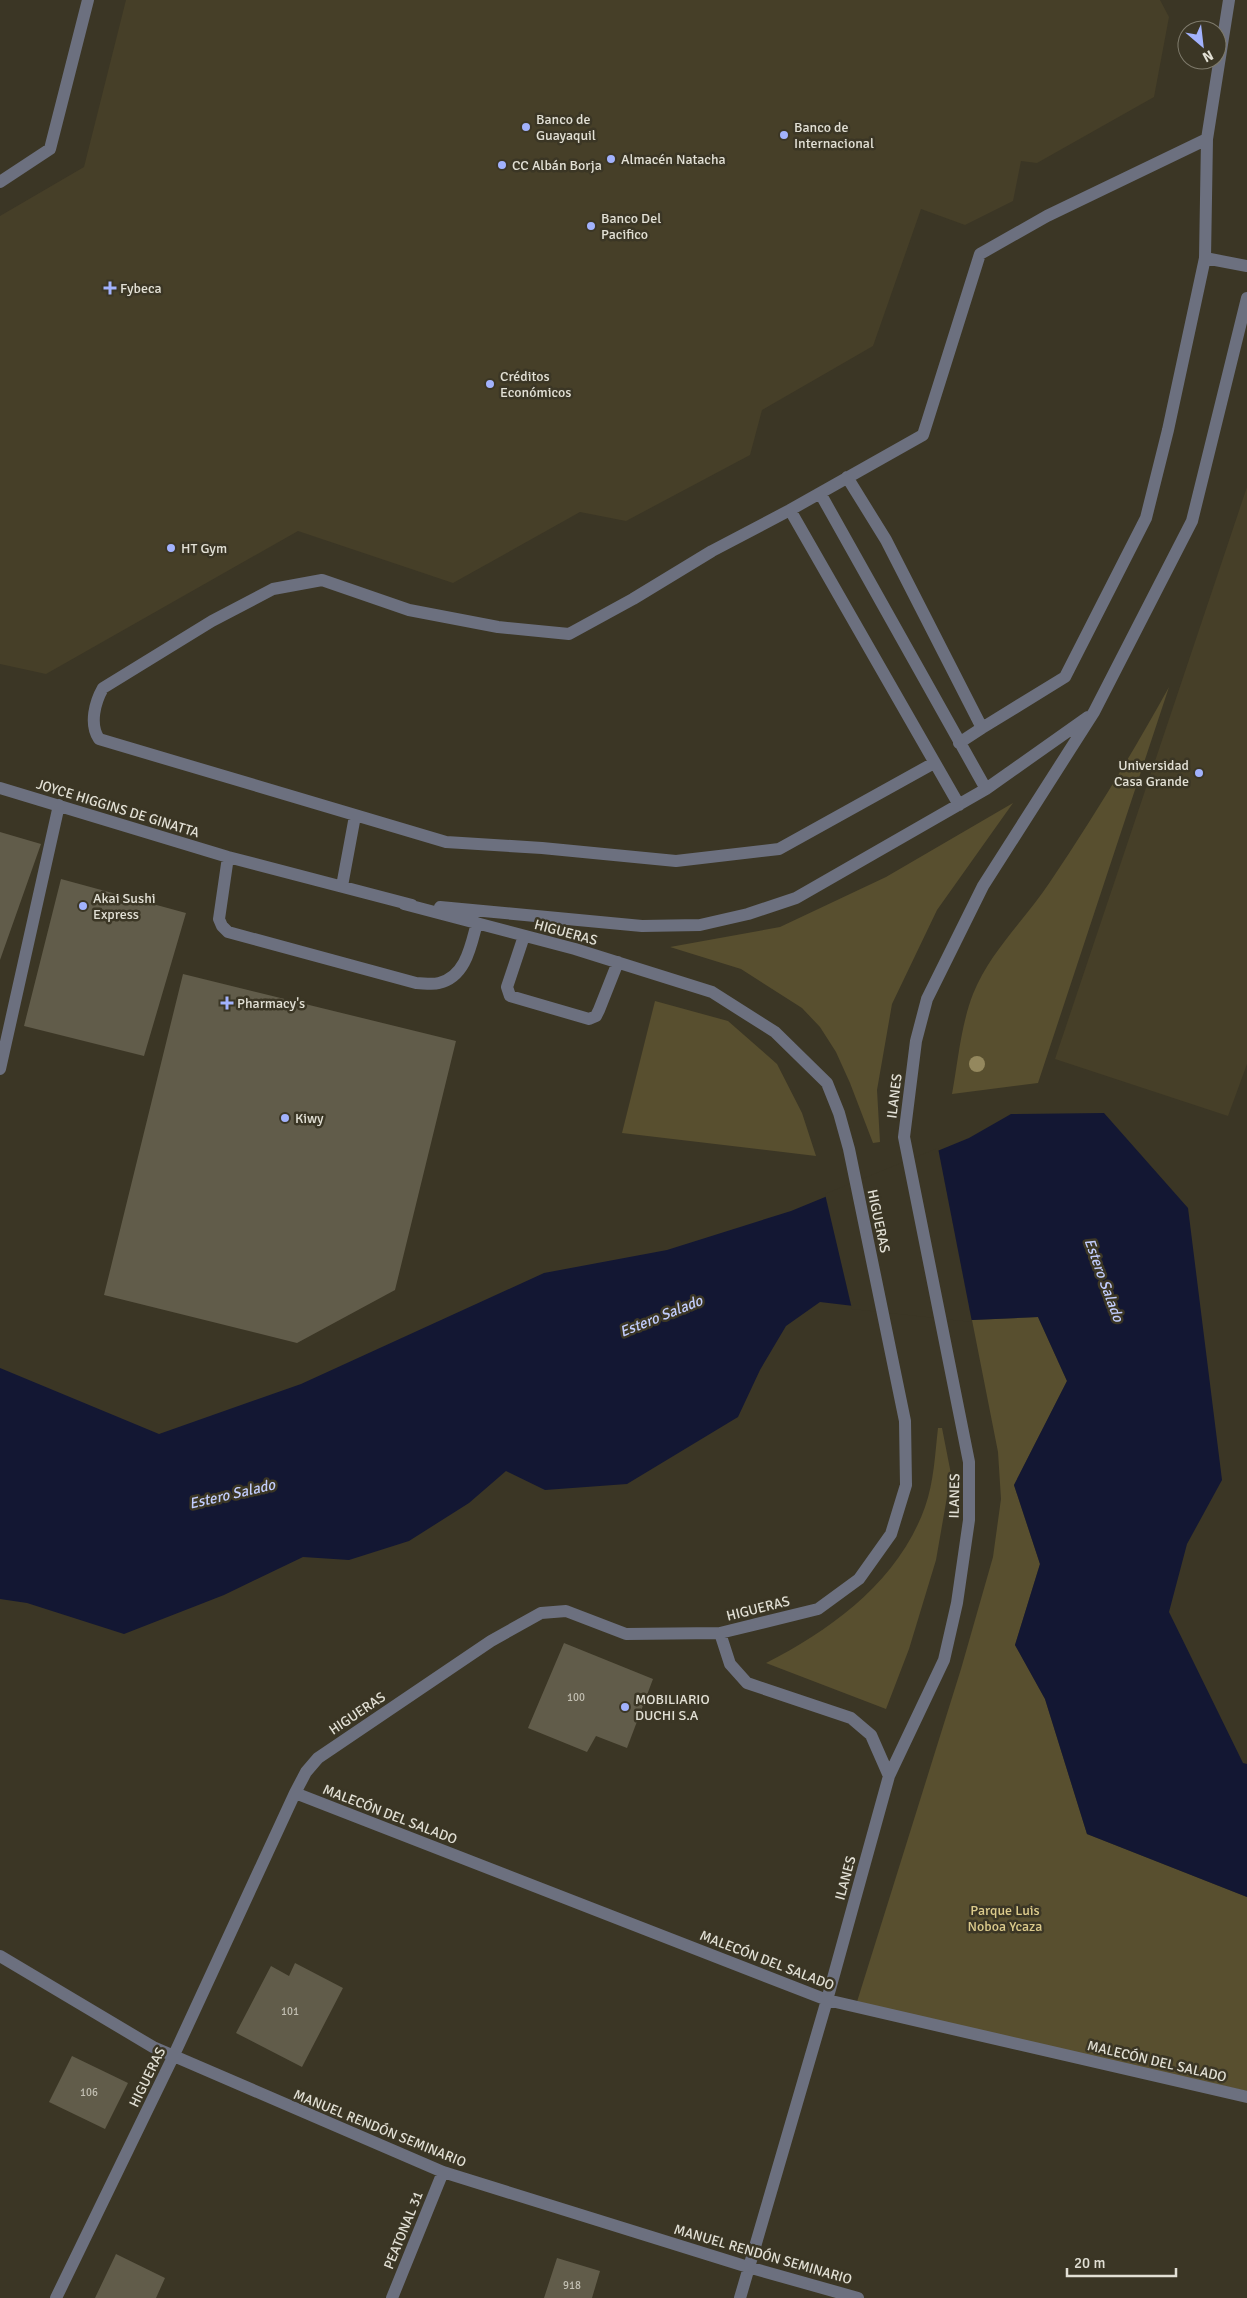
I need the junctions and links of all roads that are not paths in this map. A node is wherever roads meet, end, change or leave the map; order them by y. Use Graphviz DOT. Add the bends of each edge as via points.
graph roads {
  1 [pos="88,0"];
  2 [pos="1229,0"];
  3 [pos="1207,139"];
  4 [pos="0,182"];
  5 [pos="1205,258"];
  6 [pos="1247,266"];
  7 [pos="1247,298"];
  8 [pos="847,477"];
  9 [pos="820,494"];
  10 [pos="790,510"];
  11 [pos="1094,712"];
  12 [pos="982,728"];
  13 [pos="959,743"];
  14 [pos="934,763"];
  15 [pos="0,788"];
  16 [pos="986,789"];
  17 [pos="58,805"];
  18 [pos="959,805"];
  19 [pos="355,816"];
  20 [pos="228,857"];
  21 [pos="342,886"];
  22 [pos="404,904"];
  23 [pos="476,923"];
  24 [pos="524,936"];
  25 [pos="618,962"];
  26 [pos="0,1069"];
  27 [pos="720,1633"];
  28 [pos="889,1776"];
  29 [pos="295,1793"];
  30 [pos="0,1956"];
  31 [pos="827,2000"];
  32 [pos="173,2057"];
  33 [pos="1247,2097"];
  34 [pos="442,2172"];
  35 [pos="748,2267"];
  36 [pos="56,2298"];
  37 [pos="392,2298"];
  38 [pos="740,2298"];
  39 [pos="858,2298"];
  1 -- 4 [label="street" via="50,149"];
  2 -- 3 [label="street"];
  3 -- 5 [label="street"];
  3 -- 8 [label="street" via="1047,216 980,254 923,434"];
  5 -- 6 [label="street"];
  5 -- 12 [label="street" via="1146,518 1065,677"];
  7 -- 11 [label="street, ILANES" via="1192,521"];
  8 -- 9 [label="street"];
  8 -- 12 [label="street" via="886,540"];
  9 -- 10 [label="street"];
  9 -- 13 [label="street"];
  10 -- 14 [label="street"];
  10 -- 19 [label="street" via="569,634 498,627 408,610 322,580 273,588 212,620 112,682 103,688 96,700 94,731 98,739"];
  11 -- 16 [label="street"];
  11 -- 28 [label="street, ILANES" via="983,886 927,999 916,1041 904,1137 970,1462 970,1520 944,1660"];
  12 -- 13 [label="street"];
  13 -- 16 [label="street"];
  14 -- 18 [label="street"];
  14 -- 19 [label="street" via="779,848 676,861 446,842"];
  15 -- 17 [label="street, JOYCE HIGGINS DE GINATTA"];
  16 -- 18 [label="street"];
  17 -- 20 [label="street, JOYCE HIGGINS DE GINATTA"];
  17 -- 26 [label="street"];
  18 -- 22 [label="street" via="796,898 700,925 642,926"];
  19 -- 21 [label="street"];
  20 -- 21 [label="street, JOYCE HIGGINS DE GINATTA"];
  20 -- 23 [label="street" via="219,919 228,932 397,978 416,983 440,983 459,972 468,955"];
  21 -- 22 [label="street, JOYCE HIGGINS DE GINATTA"];
  22 -- 23 [label="street, HIGUERAS"];
  23 -- 24 [label="street, HIGUERAS"];
  24 -- 25 [label="street, HIGUERAS"];
  24 -- 25 [label="street" via="506,987 510,996 589,1019 596,1016"];
  25 -- 27 [label="street, HIGUERAS" via="712,992 775,1032 827,1083 849,1149 905,1421 906,1484 890,1534 859,1579 818,1609"];
  27 -- 28 [label="street" via="730,1664 747,1682 851,1718 871,1735"];
  27 -- 29 [label="street, HIGUERAS" via="626,1634 566,1611 541,1613 491,1642 318,1758"];
  28 -- 31 [label="street, ILANES"];
  29 -- 31 [label="street, MALECÓN DEL SALADO"];
  29 -- 32 [label="street, HIGUERAS"];
  30 -- 32 [label="street, MANUEL RENDÓN SEMINARIO"];
  31 -- 33 [label="street, MALECÓN DEL SALADO"];
  31 -- 35 [label="street, ILANES"];
  32 -- 34 [label="street, MANUEL RENDÓN SEMINARIO"];
  32 -- 36 [label="street, HIGUERAS"];
  34 -- 35 [label="street, MANUEL RENDÓN SEMINARIO"];
  34 -- 37 [label="street, PEATONAL 31"];
  35 -- 38 [label="street, ILANES"];
  35 -- 39 [label="street, MANUEL RENDÓN SEMINARIO"];
}
